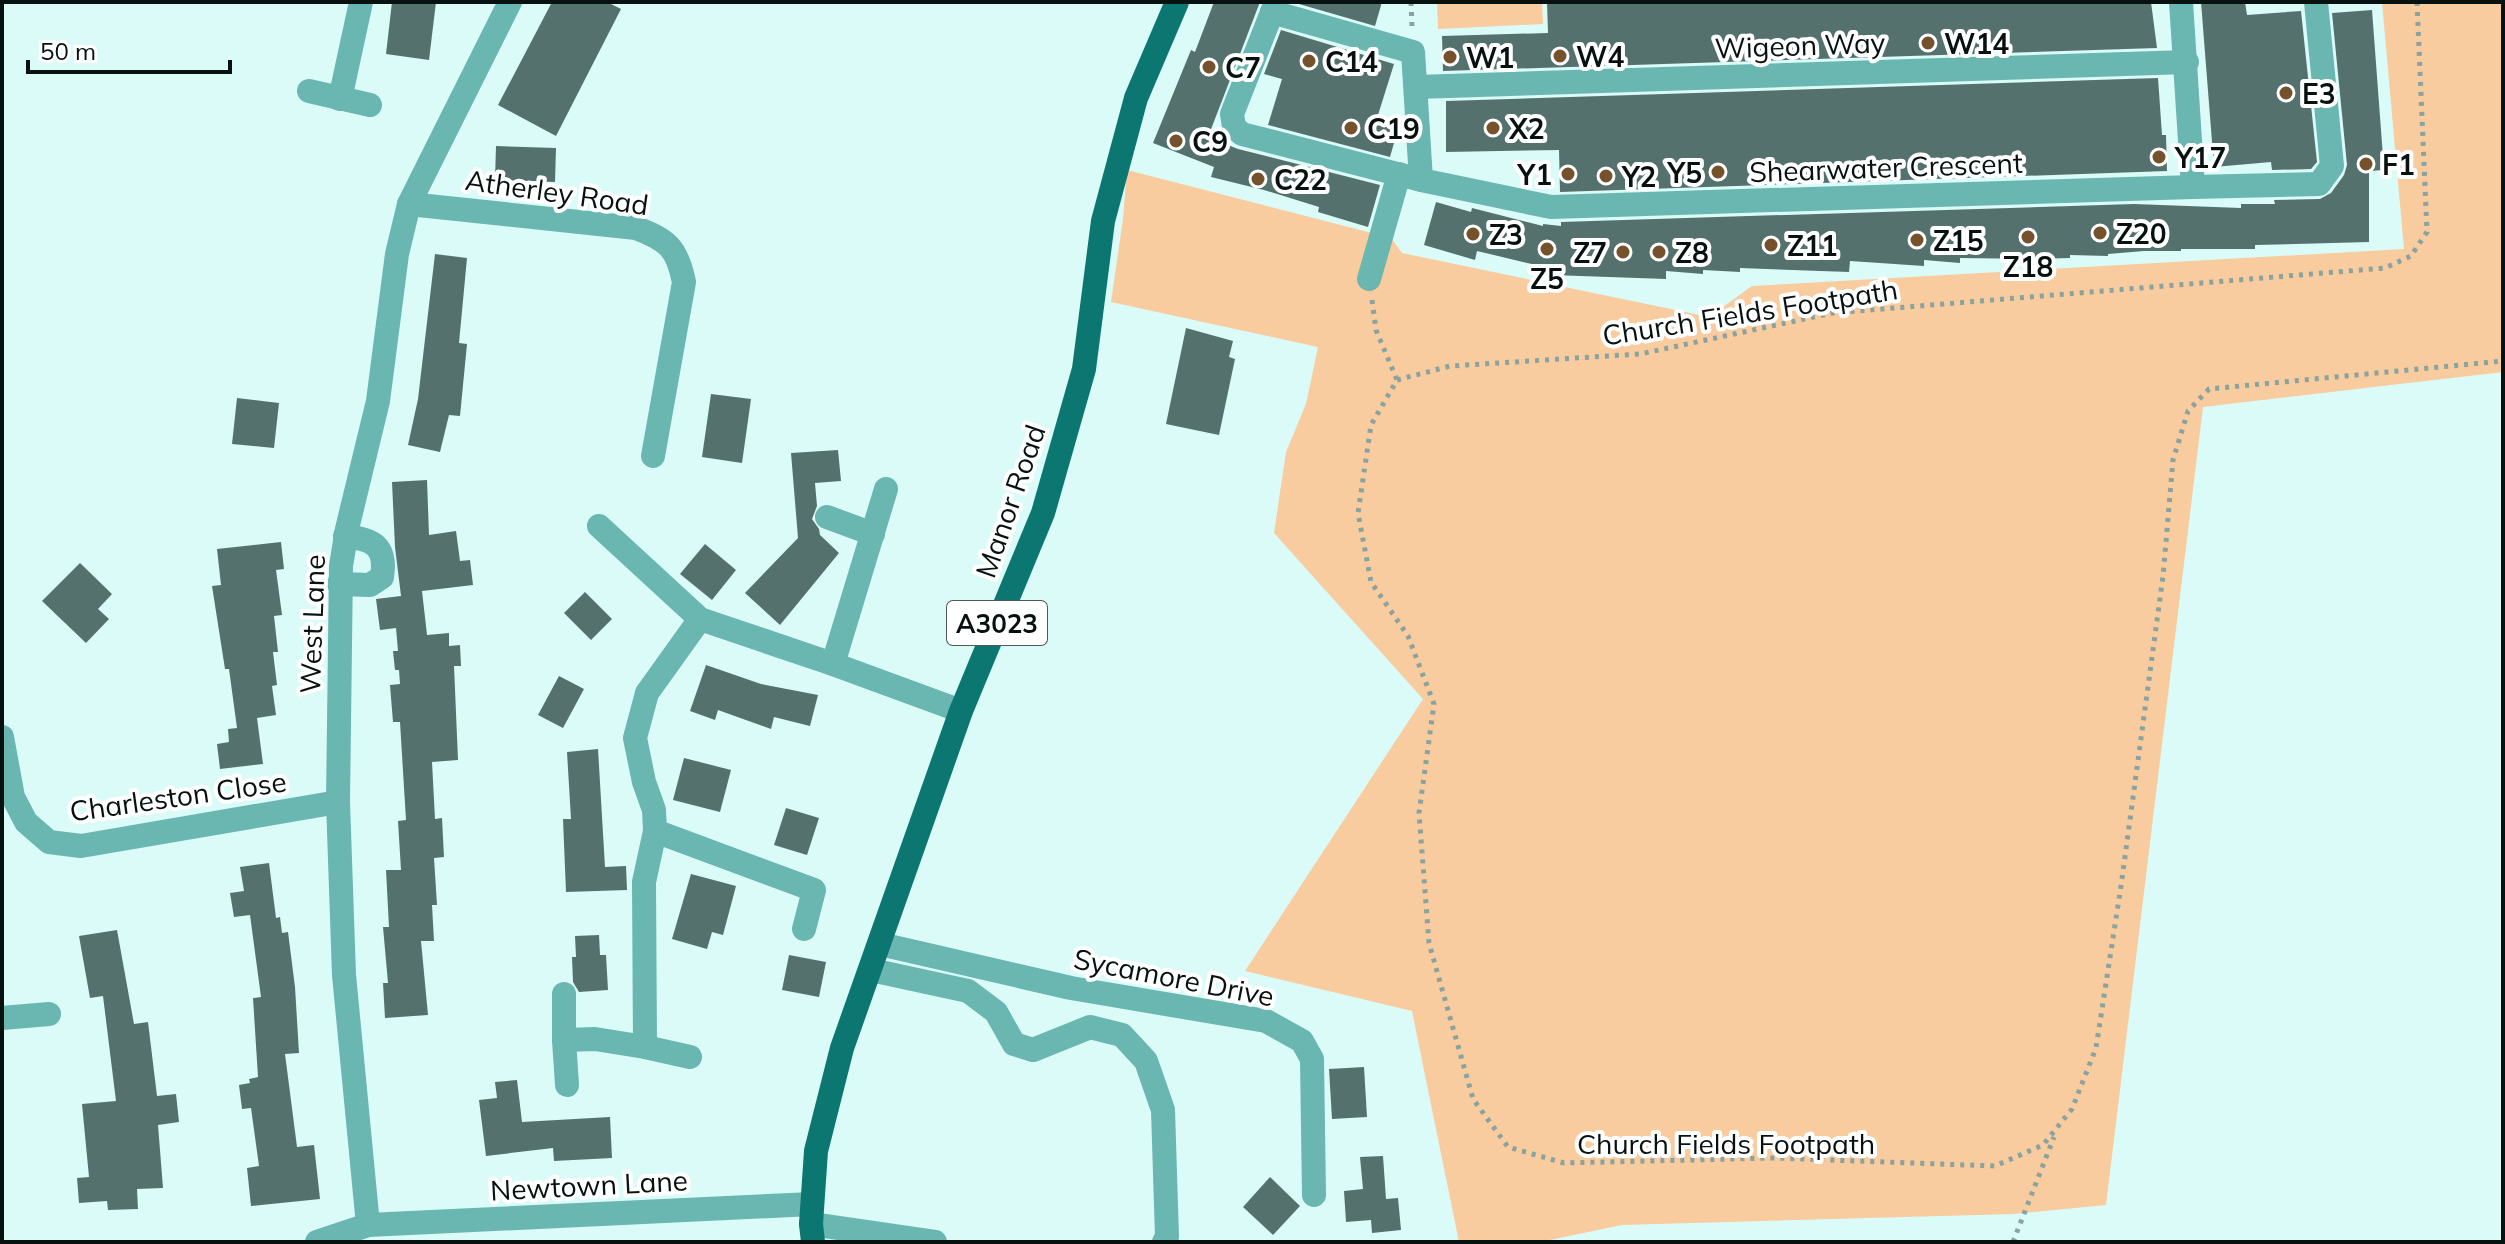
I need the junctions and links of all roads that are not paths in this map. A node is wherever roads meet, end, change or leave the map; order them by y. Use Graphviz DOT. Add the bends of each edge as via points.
graph roads {
  1 [pos="361,2"];
  2 [pos="510,2"];
  3 [pos="1177,2"];
  4 [pos="2181,2"];
  5 [pos="2316,2"];
  6 [pos="1274,7"];
  7 [pos="2187,62"];
  8 [pos="1416,87"];
  9 [pos="309,91"];
  10 [pos="340,99"];
  11 [pos="370,105"];
  12 [pos="1410,177"];
  13 [pos="2193,187"];
  14 [pos="409,204"];
  15 [pos="1369,279"];
  16 [pos="653,456"];
  17 [pos="886,489"];
  18 [pos="827,517"];
  19 [pos="599,526"];
  20 [pos="873,534"];
  21 [pos="345,536"];
  22 [pos="339,584"];
  23 [pos="700,619"];
  24 [pos="833,664"];
  25 [pos="961,711"];
  26 [pos="2,737"];
  27 [pos="338,802"];
  28 [pos="655,831"];
  29 [pos="804,929"];
  30 [pos="880,944"];
  31 [pos="871,970"];
  32 [pos="564,994"];
  33 [pos="49,1014"];
  34 [pos="2,1018"];
  35 [pos="564,1040"];
  36 [pos="645,1047"];
  37 [pos="690,1057"];
  38 [pos="567,1085"];
  39 [pos="1314,1195"];
  40 [pos="812,1223"];
  41 [pos="368,1225"];
  42 [pos="317,1242"];
  43 [pos="935,1242"];
  44 [pos="1164,1242"];
  1 -- 10 [label="street"];
  2 -- 14 [label="street, West Lane"];
  3 -- 25 [label="main road, Manor Road / A3023" via="1136,98 1103,221 1084,369 1043,513"];
  4 -- 7 [label="street"];
  5 -- 13 [label="street, Shearwater Crescent" via="2332,166 2319,184"];
  6 -- 8 [label="street" via="1413,52"];
  6 -- 12 [label="street, Shearwater Crescent" via="1232,114 1234,127 1242,134"];
  7 -- 8 [label="street, Wigeon Way"];
  7 -- 13 [label="street"];
  8 -- 12 [label="street"];
  9 -- 10 [label="street"];
  10 -- 11 [label="street"];
  12 -- 13 [label="street, Shearwater Crescent" via="1551,207"];
  12 -- 15 [label="street"];
  14 -- 16 [label="street, Atherley Road" via="636,228 661,237 680,260 684,282"];
  14 -- 21 [label="street, West Lane" via="397,254 378,401"];
  17 -- 20 [label="street"];
  18 -- 20 [label="street"];
  19 -- 23 [label="street"];
  20 -- 24 [label="street"];
  21 -- 22 [label="street, West Lane"];
  21 -- 22 [label="street" via="368,538 379,548 382,577 370,585"];
  22 -- 27 [label="street, West Lane"];
  23 -- 24 [label="street"];
  23 -- 28 [label="street" via="647,693 635,738"];
  24 -- 25 [label="street"];
  25 -- 30 [label="main road, Manor Road / A3023"];
  26 -- 27 [label="street, Charleston Close" via="13,797 26,822 49,842 81,846"];
  27 -- 41 [label="street, West Lane" via="344,978"];
  28 -- 29 [label="street" via="814,890"];
  28 -- 36 [label="street" via="644,882"];
  30 -- 31 [label="main road, Manor Road / A3023"];
  30 -- 39 [label="street, Sycamore Drive" via="1071,988 1266,1021 1302,1041 1312,1059"];
  31 -- 40 [label="main road, Manor Road / A3023" via="842,1048 816,1151"];
  31 -- 44 [label="street" via="968,991 996,1012 1014,1044 1033,1050 1090,1027 1122,1035 1146,1061 1163,1110"];
  32 -- 35 [label="street"];
  33 -- 34 [label="street"];
  35 -- 36 [label="street"];
  35 -- 38 [label="street"];
  36 -- 37 [label="street"];
  40 -- 41 [label="street, Newtown Lane"];
  40 -- 43 [label="street, Newtown Lane"];
  41 -- 42 [label="street"];
}
